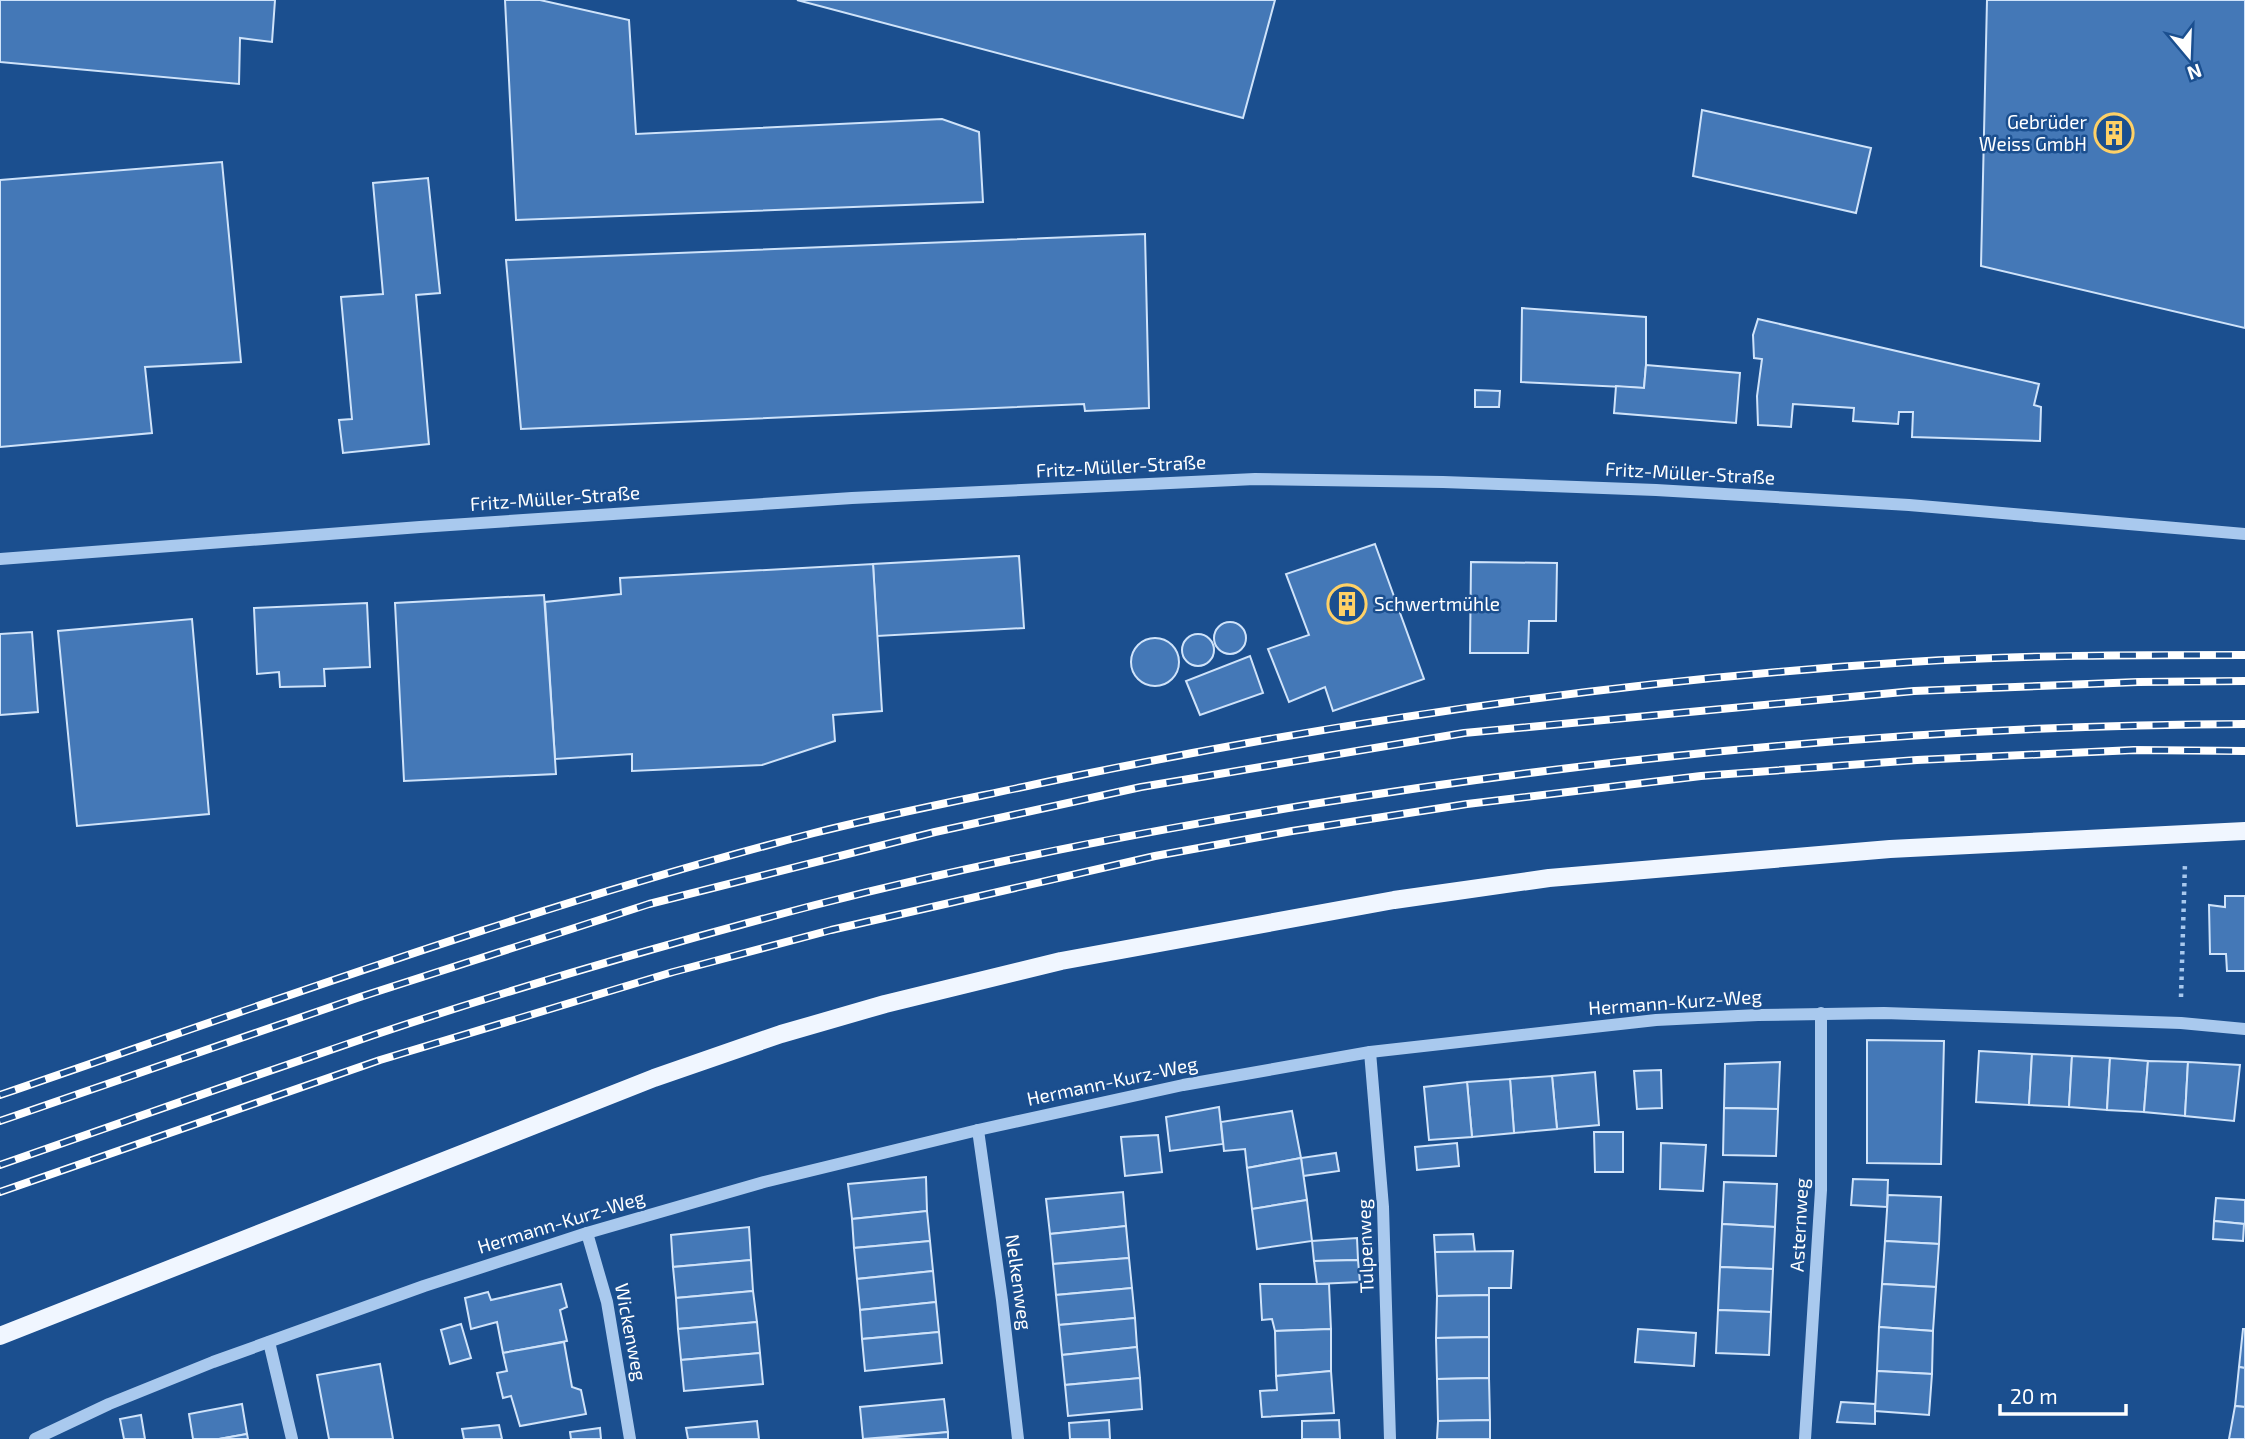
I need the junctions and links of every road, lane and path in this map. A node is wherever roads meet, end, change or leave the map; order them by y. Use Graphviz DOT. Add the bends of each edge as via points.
graph roads {
  1 [pos="2245,534"];
  2 [pos="0,559"];
  3 [pos="2245,831"];
  4 [pos="2186,835"];
  5 [pos="1821,1013"];
  6 [pos="2181,1023"];
  7 [pos="2245,1029"];
  8 [pos="1370,1052"];
  9 [pos="978,1130"];
  10 [pos="587,1233"];
  11 [pos="0,1336"];
  12 [pos="270,1342"];
  13 [pos="34,1439"];
  14 [pos="292,1439"];
  15 [pos="630,1439"];
  16 [pos="1018,1439"];
  17 [pos="1390,1439"];
  18 [pos="1805,1439"];
  1 -- 2 [label="street, Fritz-Müller-Straße" via="1909,505 1656,490 1255,479 838,499"];
  3 -- 4 [label="main road"];
  4 -- 6 [label="path"];
  4 -- 11 [label="main road" via="1877,850 1549,878 1394,900 1061,961 781,1034 667,1074"];
  5 -- 6 [label="street, Hermann-Kurz-Weg"];
  5 -- 8 [label="street, Hermann-Kurz-Weg" via="1656,1020"];
  5 -- 18 [label="street, Asternweg" via="1821,1190"];
  6 -- 7 [label="street, Hermann-Kurz-Weg"];
  8 -- 9 [label="street, Hermann-Kurz-Weg" via="1182,1085"];
  8 -- 17 [label="street, Tulpenweg" via="1384,1207"];
  9 -- 10 [label="street, Hermann-Kurz-Weg" via="764,1182"];
  9 -- 16 [label="street, Nelkenweg"];
  10 -- 12 [label="street, Hermann-Kurz-Weg"];
  10 -- 15 [label="street, Wickenweg" via="607,1302"];
  12 -- 13 [label="street, Hermann-Kurz-Weg"];
  12 -- 14 [label="street"];
}
